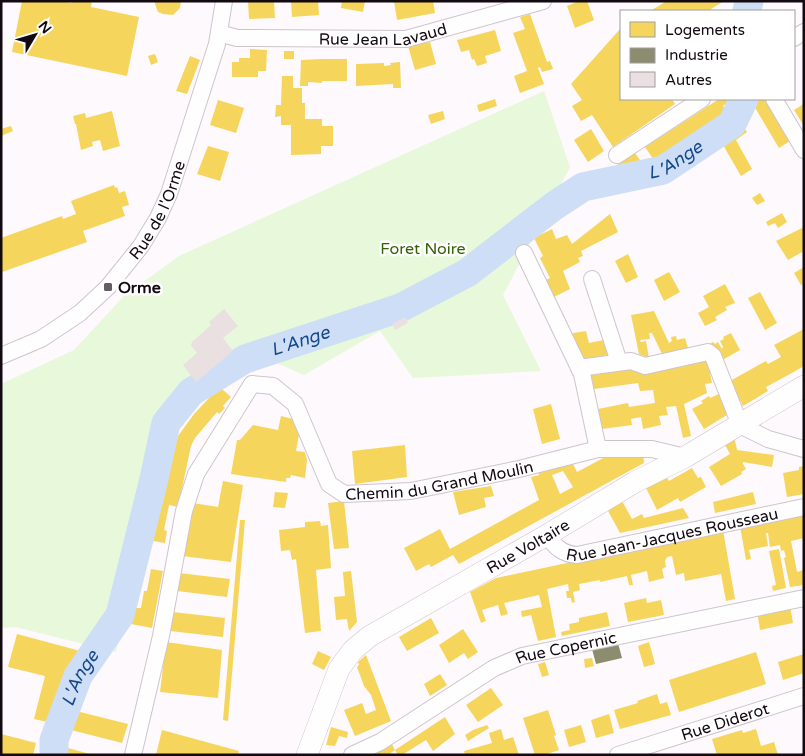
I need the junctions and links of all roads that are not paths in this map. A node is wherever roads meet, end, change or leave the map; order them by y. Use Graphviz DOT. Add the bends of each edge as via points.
graph roads {
  1 [pos="224,1"];
  2 [pos="543,1"];
  3 [pos="219,33"];
  4 [pos="700,100"];
  5 [pos="775,100"];
  6 [pos="804,150"];
  7 [pos="617,155"];
  8 [pos="524,253"];
  9 [pos="592,280"];
  10 [pos="1,356"];
  11 [pos="620,362"];
  12 [pos="579,368"];
  13 [pos="804,386"];
  14 [pos="740,425"];
  15 [pos="598,449"];
  16 [pos="804,449"];
  17 [pos="685,457"];
  18 [pos="804,507"];
  19 [pos="547,535"];
  20 [pos="804,598"];
  21 [pos="804,696"];
  22 [pos="133,755"];
  23 [pos="308,755"];
  24 [pos="352,755"];
  25 [pos="618,755"];
  1 -- 3 [label="street, Rue de l'Orme"];
  2 -- 3 [label="street, Rue Jean Lavaud" via="406,39 237,38"];
  3 -- 10 [label="street, Rue de l'Orme" via="169,194 141,246 108,287 80,313 41,339"];
  4 -- 7 [label="street"];
  5 -- 6 [label="street"];
  8 -- 12 [label="street"];
  9 -- 11 [label="street"];
  11 -- 12 [label="street"];
  11 -- 14 [label="street" via="631,360 645,366 708,352 713,356"];
  12 -- 15 [label="street"];
  13 -- 14 [label="street, Rue Voltaire"];
  14 -- 16 [label="street" via="768,439"];
  14 -- 17 [label="street, Rue Voltaire"];
  15 -- 17 [label="street, Chemin du Grand Moulin" via="652,449"];
  15 -- 22 [label="street, Chemin du Grand Moulin" via="411,491 344,494 328,484 295,404 273,386 252,384 196,474 184,511 161,636"];
  17 -- 19 [label="street, Rue Voltaire" via="635,482"];
  18 -- 19 [label="street, Rue Jean-Jacques Rousseau" via="577,555 558,549"];
  19 -- 23 [label="street, Rue Voltaire" via="370,636 353,650 339,669"];
  20 -- 24 [label="street, Rue Copernic" via="522,656 494,668 380,742"];
  21 -- 25 [label="street, Rue Diderot"];
}
